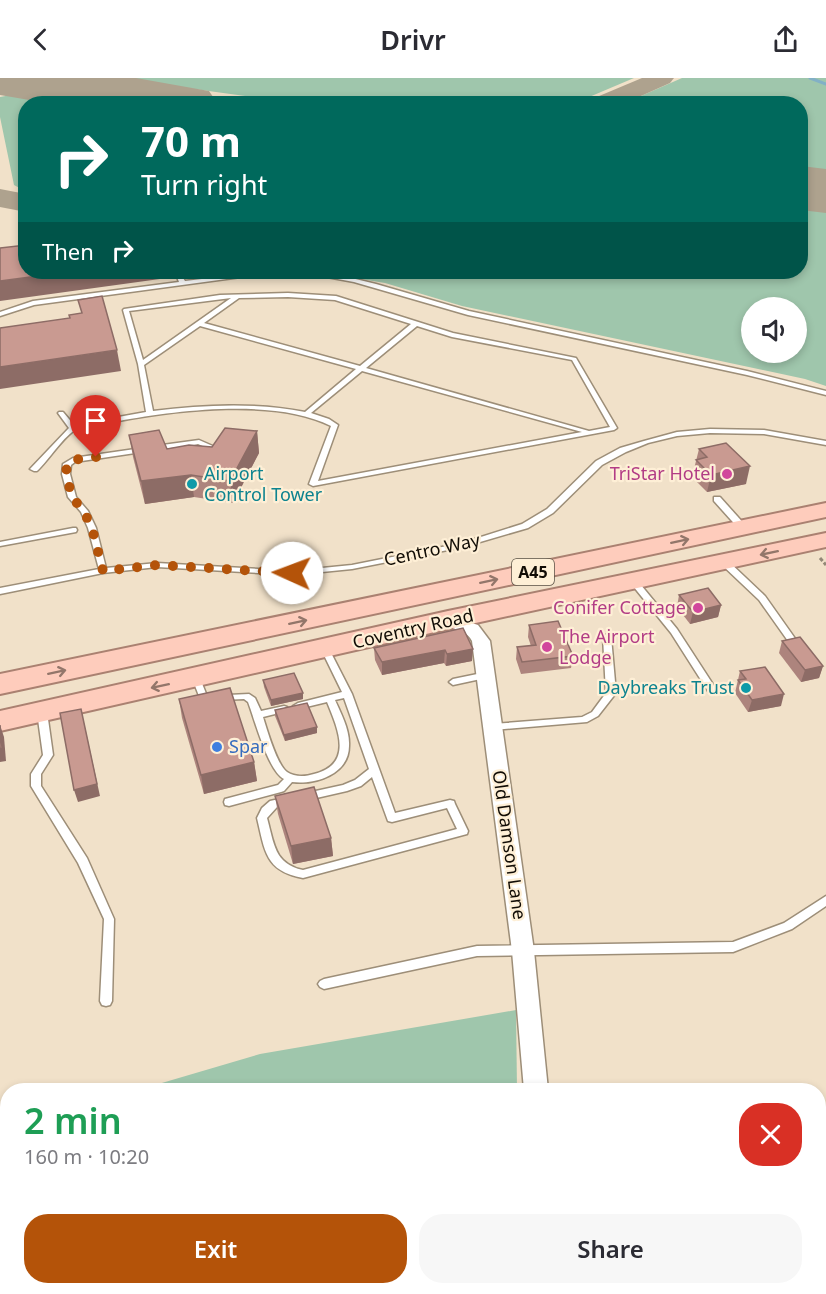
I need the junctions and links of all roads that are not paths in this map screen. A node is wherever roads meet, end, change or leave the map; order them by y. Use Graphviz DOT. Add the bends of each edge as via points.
graph roads {
  1 [pos="180,279"];
  2 [pos="221,279"];
  3 [pos="346,279"];
  4 [pos="183,284"];
  5 [pos="237,297"];
  6 [pos="0,314"];
  7 [pos="201,324"];
  8 [pos="414,325"];
  9 [pos="141,363"];
  10 [pos="360,368"];
  11 [pos="826,393"];
  12 [pos="61,413"];
  13 [pos="150,413"];
  14 [pos="306,414"];
  15 [pos="73,428"];
  16 [pos="590,432"];
  17 [pos="204,443"];
  18 [pos="826,443"];
  19 [pos="188,444"];
  20 [pos="215,444"];
  21 [pos="34,469"];
  22 [pos="717,499"];
  23 [pos="826,510"];
  24 [pos="743,528"];
  25 [pos="73,530"];
  26 [pos="0,544"];
  27 [pos="822,548"];
  28 [pos="724,562"];
  29 [pos="103,571"];
  30 [pos="633,581"];
  31 [pos="4,591"];
  32 [pos="448,620"];
  33 [pos="607,637"];
  34 [pos="791,639"];
  35 [pos="325,650"];
  36 [pos="487,675"];
  37 [pos="196,678"];
  38 [pos="453,682"];
  39 [pos="0,684"];
  40 [pos="711,688"];
  41 [pos="347,694"];
  42 [pos="330,699"];
  43 [pos="42,712"];
  44 [pos="258,715"];
  45 [pos="0,721"];
  46 [pos="493,727"];
  47 [pos="374,770"];
  48 [pos="289,779"];
  49 [pos="229,802"];
  50 [pos="826,900"];
  51 [pos="523,951"];
  52 [pos="324,984"];
  53 [pos="106,1001"];
  54 [pos="535,1083"];
  1 -- 4 [label="lane"];
  2 -- 4 [label="lane"];
  3 -- 11 [label="lane" via="439,306"];
  4 -- 6 [label="lane" via="33,303"];
  5 -- 7 [label="lane"];
  5 -- 8 [label="lane" via="336,298"];
  5 -- 9 [label="lane" via="126,310"];
  7 -- 9 [label="lane"];
  7 -- 10 [label="lane"];
  8 -- 10 [label="lane"];
  8 -- 16 [label="lane" via="574,359 614,428"];
  9 -- 13 [label="lane"];
  10 -- 14 [label="lane"];
  10 -- 16 [label="lane"];
  12 -- 15 [label="lane"];
  13 -- 14 [label="lane" via="239,406"];
  13 -- 15 [label="lane"];
  14 -- 16 [label="lane" via="335,425 313,484"];
  15 -- 21 [label="lane"];
  17 -- 19 [label="lane"];
  17 -- 19 [label="lane" via="211,447 211,453 194,460 178,454"];
  17 -- 20 [label="lane"];
  18 -- 29 [label="lane, Centro Way" via="764,432 710,431 645,442 599,463 550,511 525,526 463,545 352,567 292,573 157,565"];
  19 -- 29 [label="lane" via="67,464 72,497 92,528"];
  22 -- 24 [label="lane"];
  23 -- 24 [label="highway, Coventry Road / A45"];
  39 -- 24 [label="highway, Coventry Road / A45, one-way"];
  25 -- 26 [label="lane"];
  27 -- 28 [label="highway, Coventry Road / A45, one-way"];
  28 -- 30 [label="highway, Coventry Road / A45"];
  28 -- 34 [label="lane" via="762,598"];
  29 -- 31 [label="lane, Centro Way"];
  30 -- 32 [label="highway, Coventry Road / A45"];
  30 -- 40 [label="lane" via="674,632"];
  32 -- 35 [label="highway, Coventry Road / A45"];
  32 -- 36 [label="street, Old Damson Lane" via="478,632"];
  33 -- 46 [label="lane" via="611,693 595,714 584,720"];
  35 -- 37 [label="highway, Coventry Road / A45"];
  35 -- 41 [label="lane"];
  36 -- 38 [label="lane"];
  36 -- 46 [label="street, Old Damson Lane"];
  37 -- 43 [label="highway, Coventry Road / A45, one-way"];
  37 -- 44 [label="lane" via="204,699 246,696"];
  41 -- 42 [label="lane"];
  41 -- 47 [label="lane"];
  42 -- 44 [label="lane"];
  42 -- 48 [label="lane" via="344,753 337,765 323,775"];
  43 -- 45 [label="highway, Coventry Road / A45"];
  43 -- 53 [label="lane" via="48,755 36,774 36,786 83,861 109,920"];
  44 -- 48 [label="lane" via="280,775"];
  46 -- 51 [label="street, Old Damson Lane"];
  47 -- 47 [label="lane" via="392,818 450,804 463,831 303,874 290,873 275,862 262,818 266,811 274,804 358,783"];
  48 -- 49 [label="lane" via="281,788"];
  50 -- 51 [label="lane" via="788,926 734,947"];
  51 -- 52 [label="lane" via="477,951"];
  51 -- 54 [label="street, Old Damson Lane"];
}
